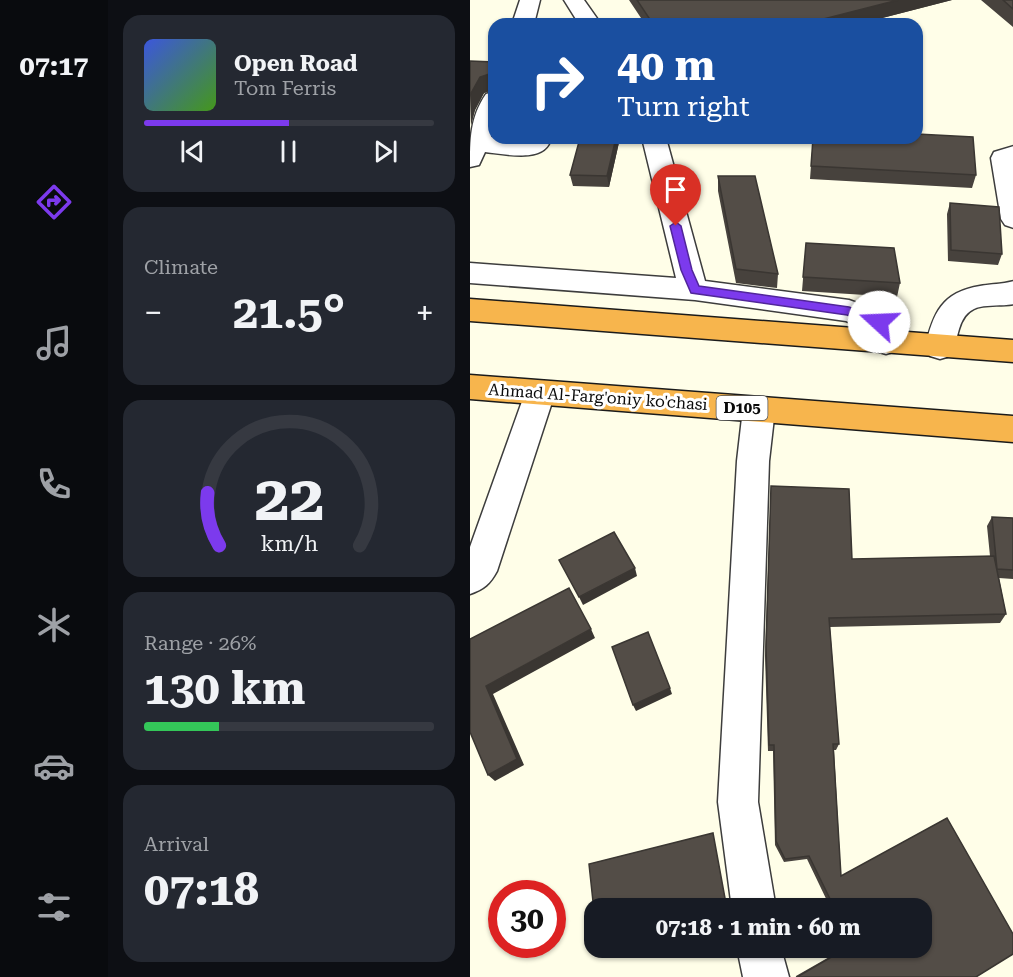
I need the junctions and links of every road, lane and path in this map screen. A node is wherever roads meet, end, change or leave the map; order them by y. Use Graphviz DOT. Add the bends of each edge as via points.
graph roads {
  1 [pos="530,0"];
  2 [pos="574,0"];
  3 [pos="525,18"];
  4 [pos="586,18"];
  5 [pos="488,114"];
  6 [pos="536,144"];
  7 [pos="656,144"];
  8 [pos="473,152"];
  9 [pos="1013,154"];
  10 [pos="1013,219"];
  11 [pos="470,273"];
  12 [pos="695,290"];
  13 [pos="1013,293"];
  14 [pos="470,310"];
  15 [pos="886,343"];
  16 [pos="940,348"];
  17 [pos="1013,351"];
  18 [pos="470,387"];
  19 [pos="540,393"];
  20 [pos="759,409"];
  21 [pos="1013,429"];
  22 [pos="470,578"];
  23 [pos="752,898"];
  24 [pos="762,958"];
  25 [pos="766,977"];
  1 -- 3 [label="street"];
  2 -- 4 [label="street"];
  5 -- 8 [label="street"];
  6 -- 8 [label="street"];
  7 -- 12 [label="street"];
  9 -- 10 [label="street" via="1003,158"];
  11 -- 12 [label="street"];
  12 -- 15 [label="street" via="849,311 894,328"];
  13 -- 16 [label="street" via="977,294 953,306"];
  14 -- 15 [label="highway"];
  15 -- 16 [label="highway"];
  16 -- 17 [label="highway"];
  18 -- 19 [label="highway, Ahmad Al-Farg'oniy ko'chasi / D105"];
  19 -- 20 [label="highway, Ahmad Al-Farg'oniy ko'chasi / D105"];
  19 -- 22 [label="street" via="479,571"];
  20 -- 21 [label="highway, Ahmad Al-Farg'oniy ko'chasi / D105"];
  20 -- 23 [label="street" via="753,461 738,802"];
  24 -- 25 [label="street"];
}
